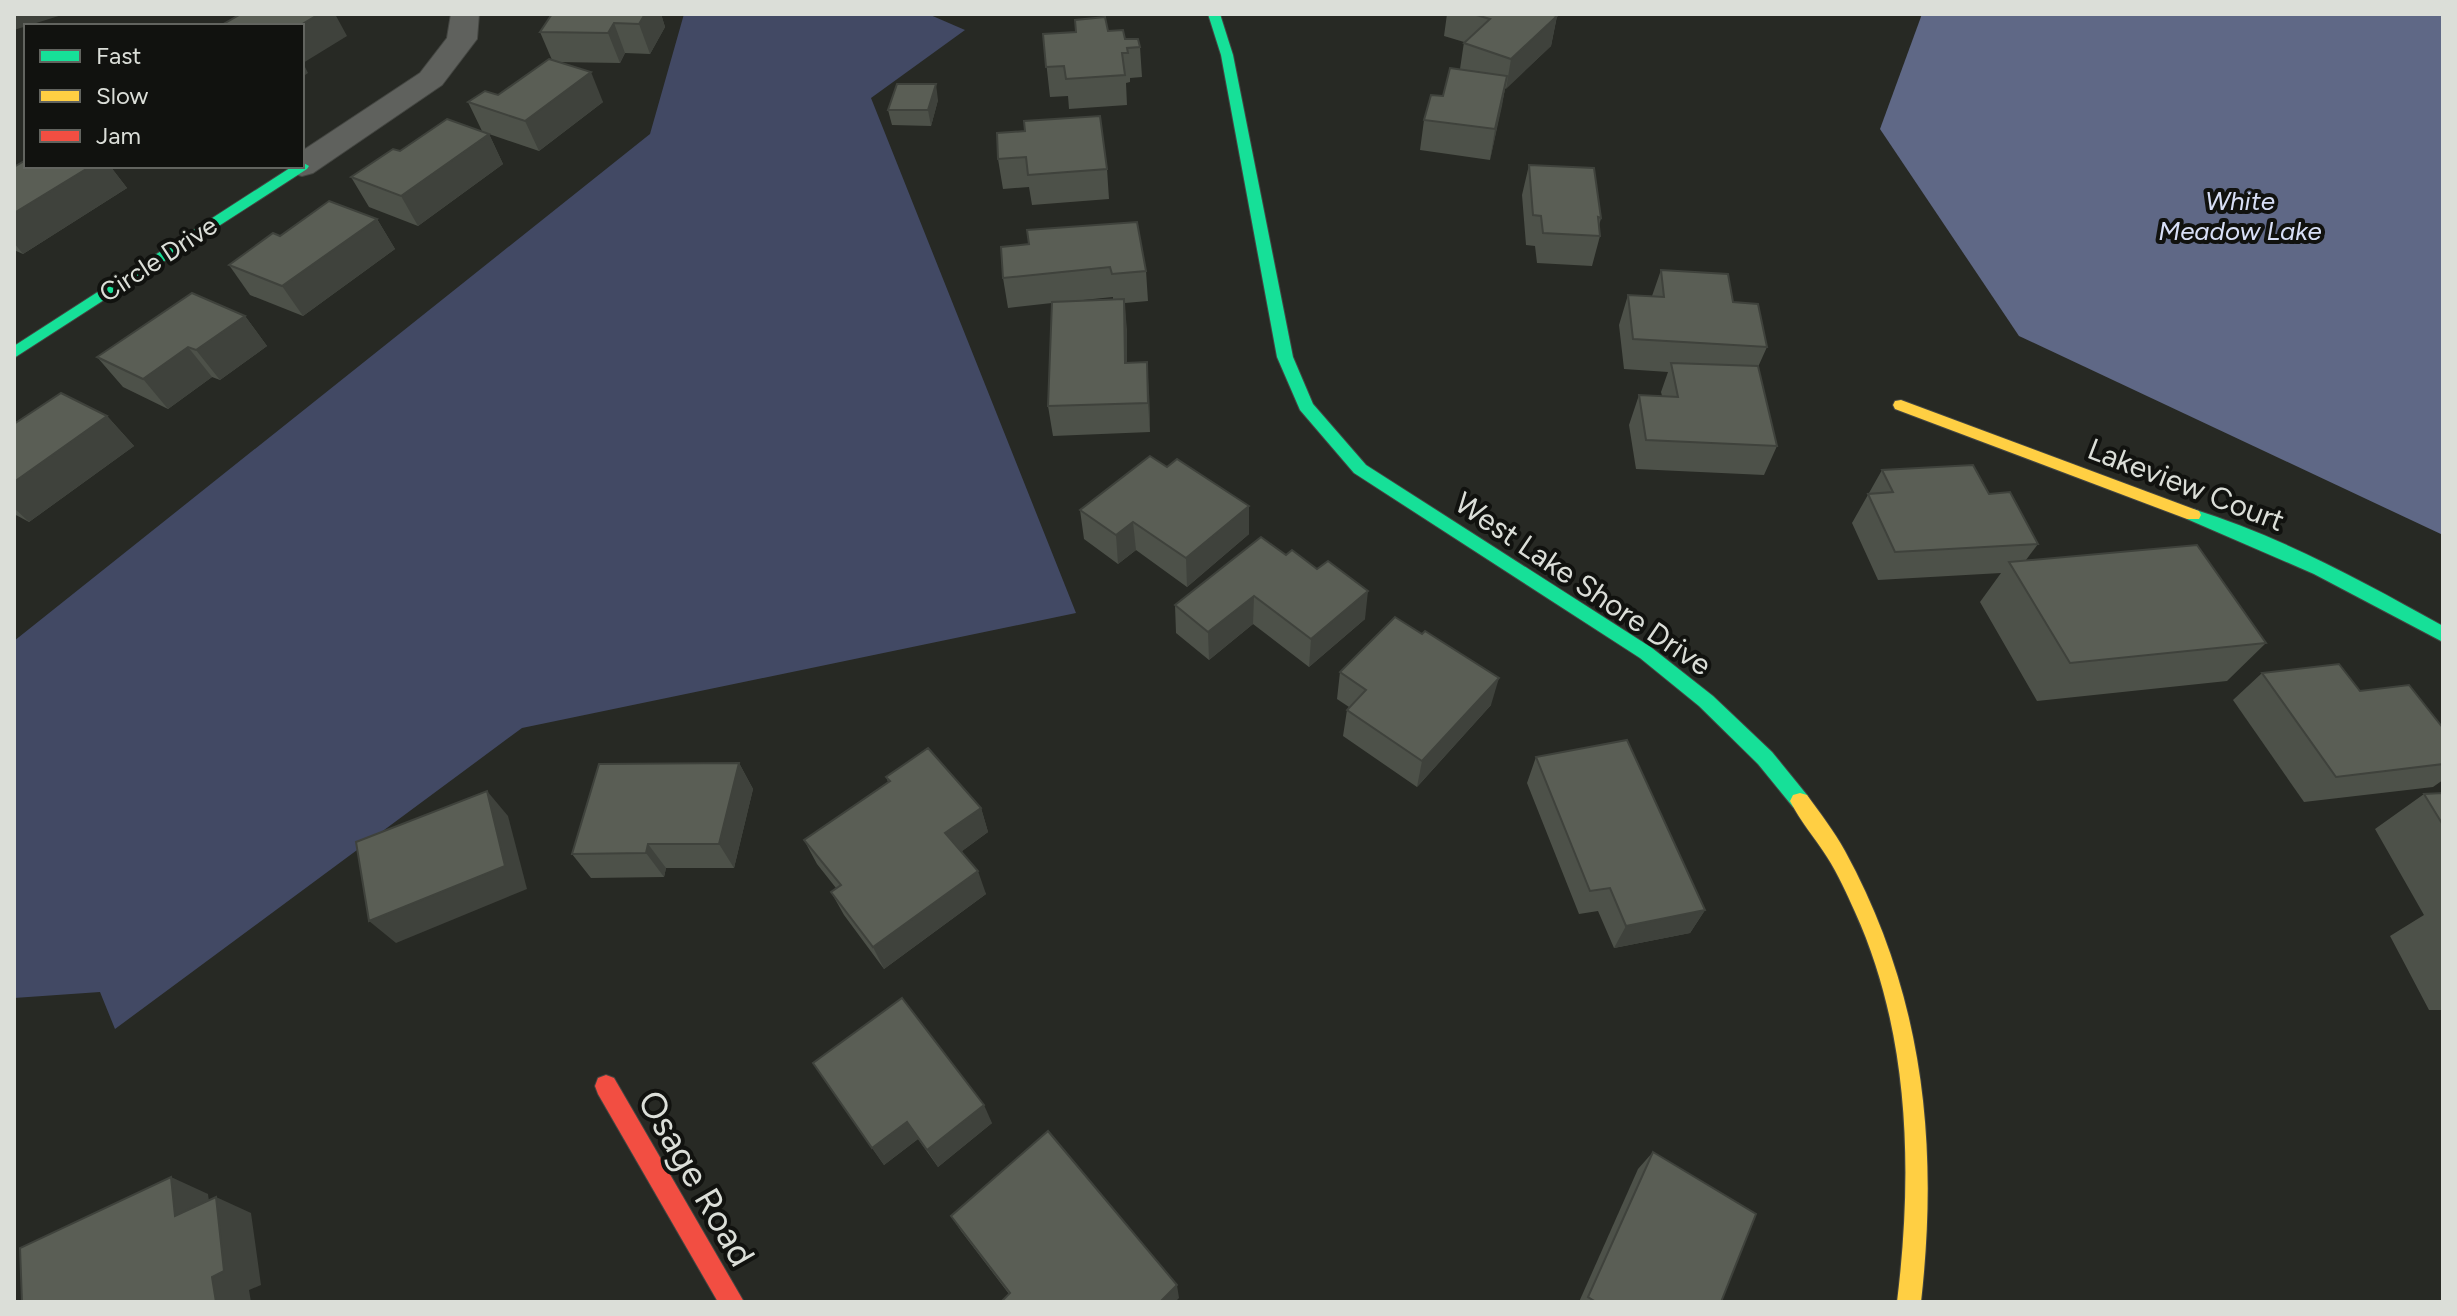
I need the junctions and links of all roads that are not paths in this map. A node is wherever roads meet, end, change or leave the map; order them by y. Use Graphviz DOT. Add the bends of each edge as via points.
graph roads {
  1 [pos="465,14"];
  2 [pos="1214,14"];
  3 [pos="304,165"];
  4 [pos="299,168"];
  5 [pos="14,353"];
  6 [pos="1901,405"];
  7 [pos="2443,635"];
  8 [pos="606,1086"];
  9 [pos="732,1302"];
  10 [pos="1909,1302"];
  1 -- 3 [label="street, Circle Drive" via="462,39 431,79"];
  2 -- 10 [label="street, West Lake Shore Drive" via="1227,55 1285,357 1306,406 1360,469 1646,653 1706,701 1765,758 1823,830 1868,916 1908,1049 1918,1158 1918,1248"];
  4 -- 5 [label="street, Circle Drive"];
  6 -- 7 [label="street, Lakeview Court" via="2253,538 2354,584"];
  8 -- 9 [label="street, Osage Road"];
}
